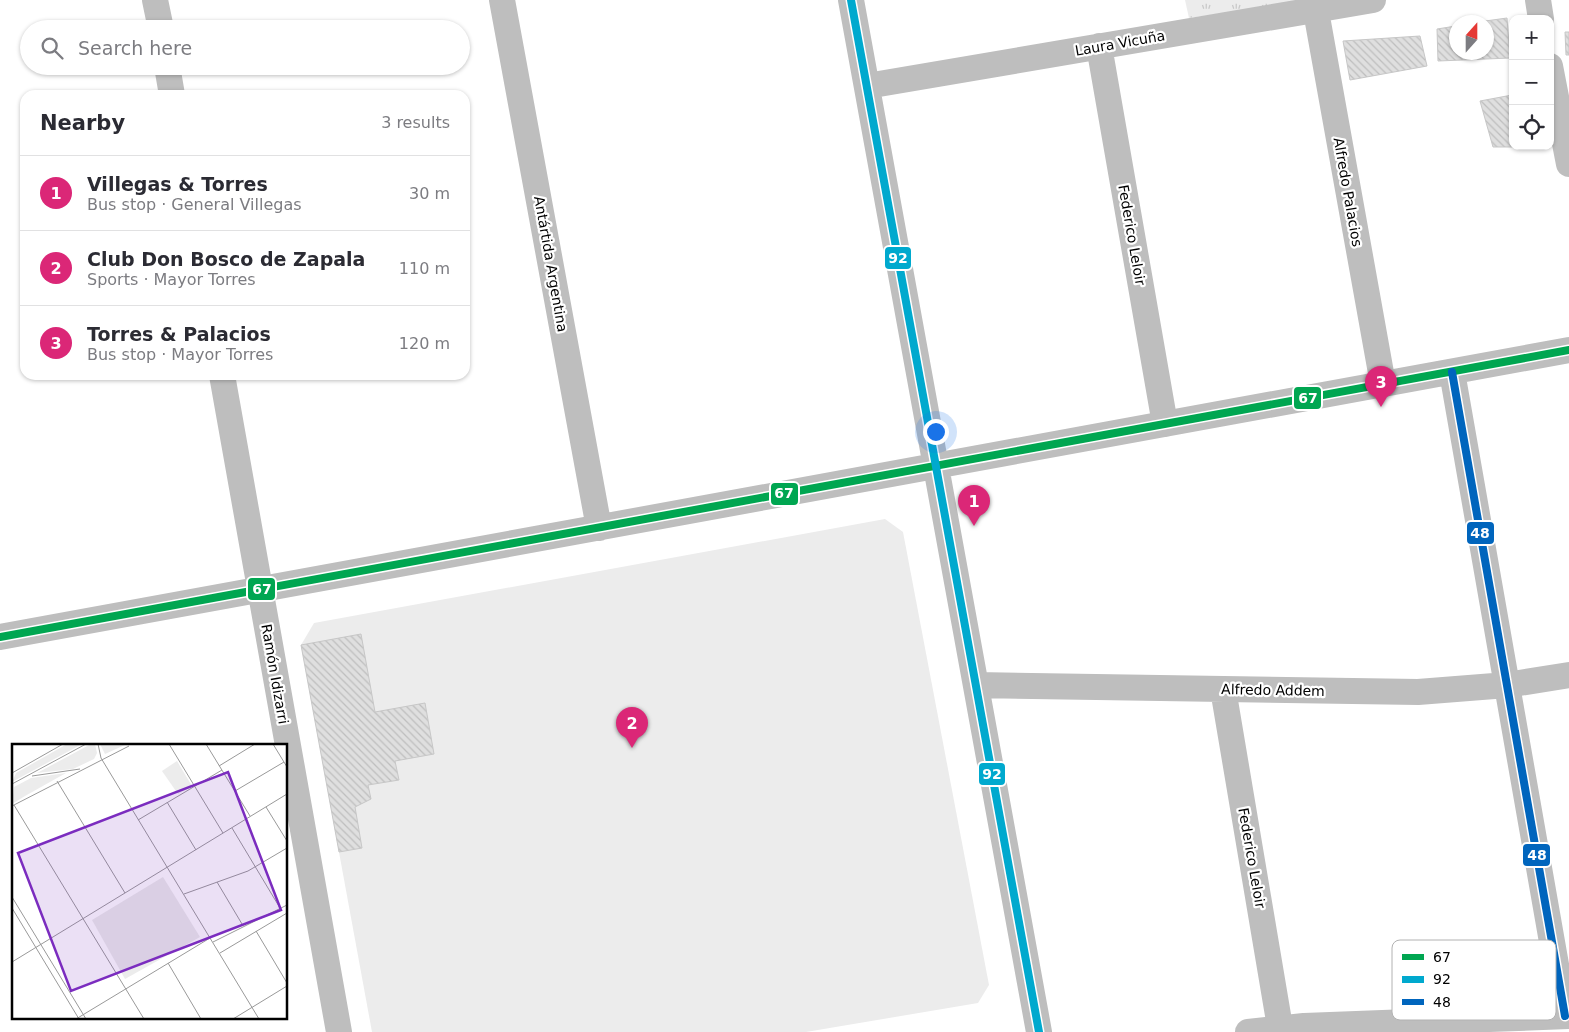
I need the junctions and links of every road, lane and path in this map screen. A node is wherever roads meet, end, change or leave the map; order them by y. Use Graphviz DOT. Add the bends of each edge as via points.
graph roads {
  1 [pos="155,0"];
  2 [pos="502,0"];
  3 [pos="851,0"];
  4 [pos="1373,0"];
  5 [pos="1538,0"];
  6 [pos="1314,5"];
  7 [pos="1540,15"];
  8 [pos="158,20"];
  9 [pos="1099,46"];
  10 [pos="169,75"];
  11 [pos="1554,84"];
  12 [pos="867,86"];
  13 [pos="171,90"];
  14 [pos="1568,149"];
  15 [pos="1569,350"];
  16 [pos="1452,372"];
  17 [pos="223,380"];
  18 [pos="1383,384"];
  19 [pos="1165,424"];
  20 [pos="936,466"];
  21 [pos="599,528"];
  22 [pos="260,590"];
  23 [pos="0,638"];
  24 [pos="1569,675"];
  25 [pos="976,685"];
  26 [pos="1507,685"];
  27 [pos="1223,689"];
  28 [pos="288,744"];
  29 [pos="288,747"];
  30 [pos="1553,940"];
  31 [pos="1556,955"];
  32 [pos="1567,1016"];
  33 [pos="1504,1020"];
  34 [pos="1280,1027"];
  35 [pos="1394,1027"];
  36 [pos="339,1032"];
  37 [pos="1040,1032"];
  38 [pos="1248,1032"];
  1 -- 8 [label="street"];
  2 -- 21 [label="street, Antártida Argentina"];
  3 -- 12 [label="street"];
  4 -- 6 [label="street, Laura Vicuña"];
  5 -- 7 [label="street"];
  6 -- 9 [label="street, Laura Vicuña"];
  6 -- 18 [label="street, Alfredo Palacios"];
  9 -- 12 [label="street, Laura Vicuña"];
  9 -- 19 [label="street, Federico Leloir"];
  10 -- 13 [label="street"];
  11 -- 14 [label="street"];
  12 -- 20 [label="street"];
  15 -- 16 [label="street"];
  16 -- 18 [label="street"];
  16 -- 26 [label="street"];
  17 -- 22 [label="street, Ramón Idizarri"];
  18 -- 19 [label="street"];
  19 -- 20 [label="street"];
  20 -- 21 [label="street"];
  20 -- 25 [label="street"];
  21 -- 22 [label="street"];
  22 -- 23 [label="street"];
  22 -- 28 [label="street, Ramón Idizarri"];
  24 -- 26 [label="street, Alfredo Addem"];
  25 -- 27 [label="street, Alfredo Addem"];
  25 -- 37 [label="street"];
  26 -- 27 [label="street, Alfredo Addem" via="1418,692"];
  26 -- 30 [label="street"];
  27 -- 34 [label="street, Federico Leloir"];
  29 -- 36 [label="street, Ramón Idizarri"];
  31 -- 32 [label="street"];
  33 -- 35 [label="street"];
  34 -- 35 [label="street"];
  34 -- 38 [label="street"];
}
